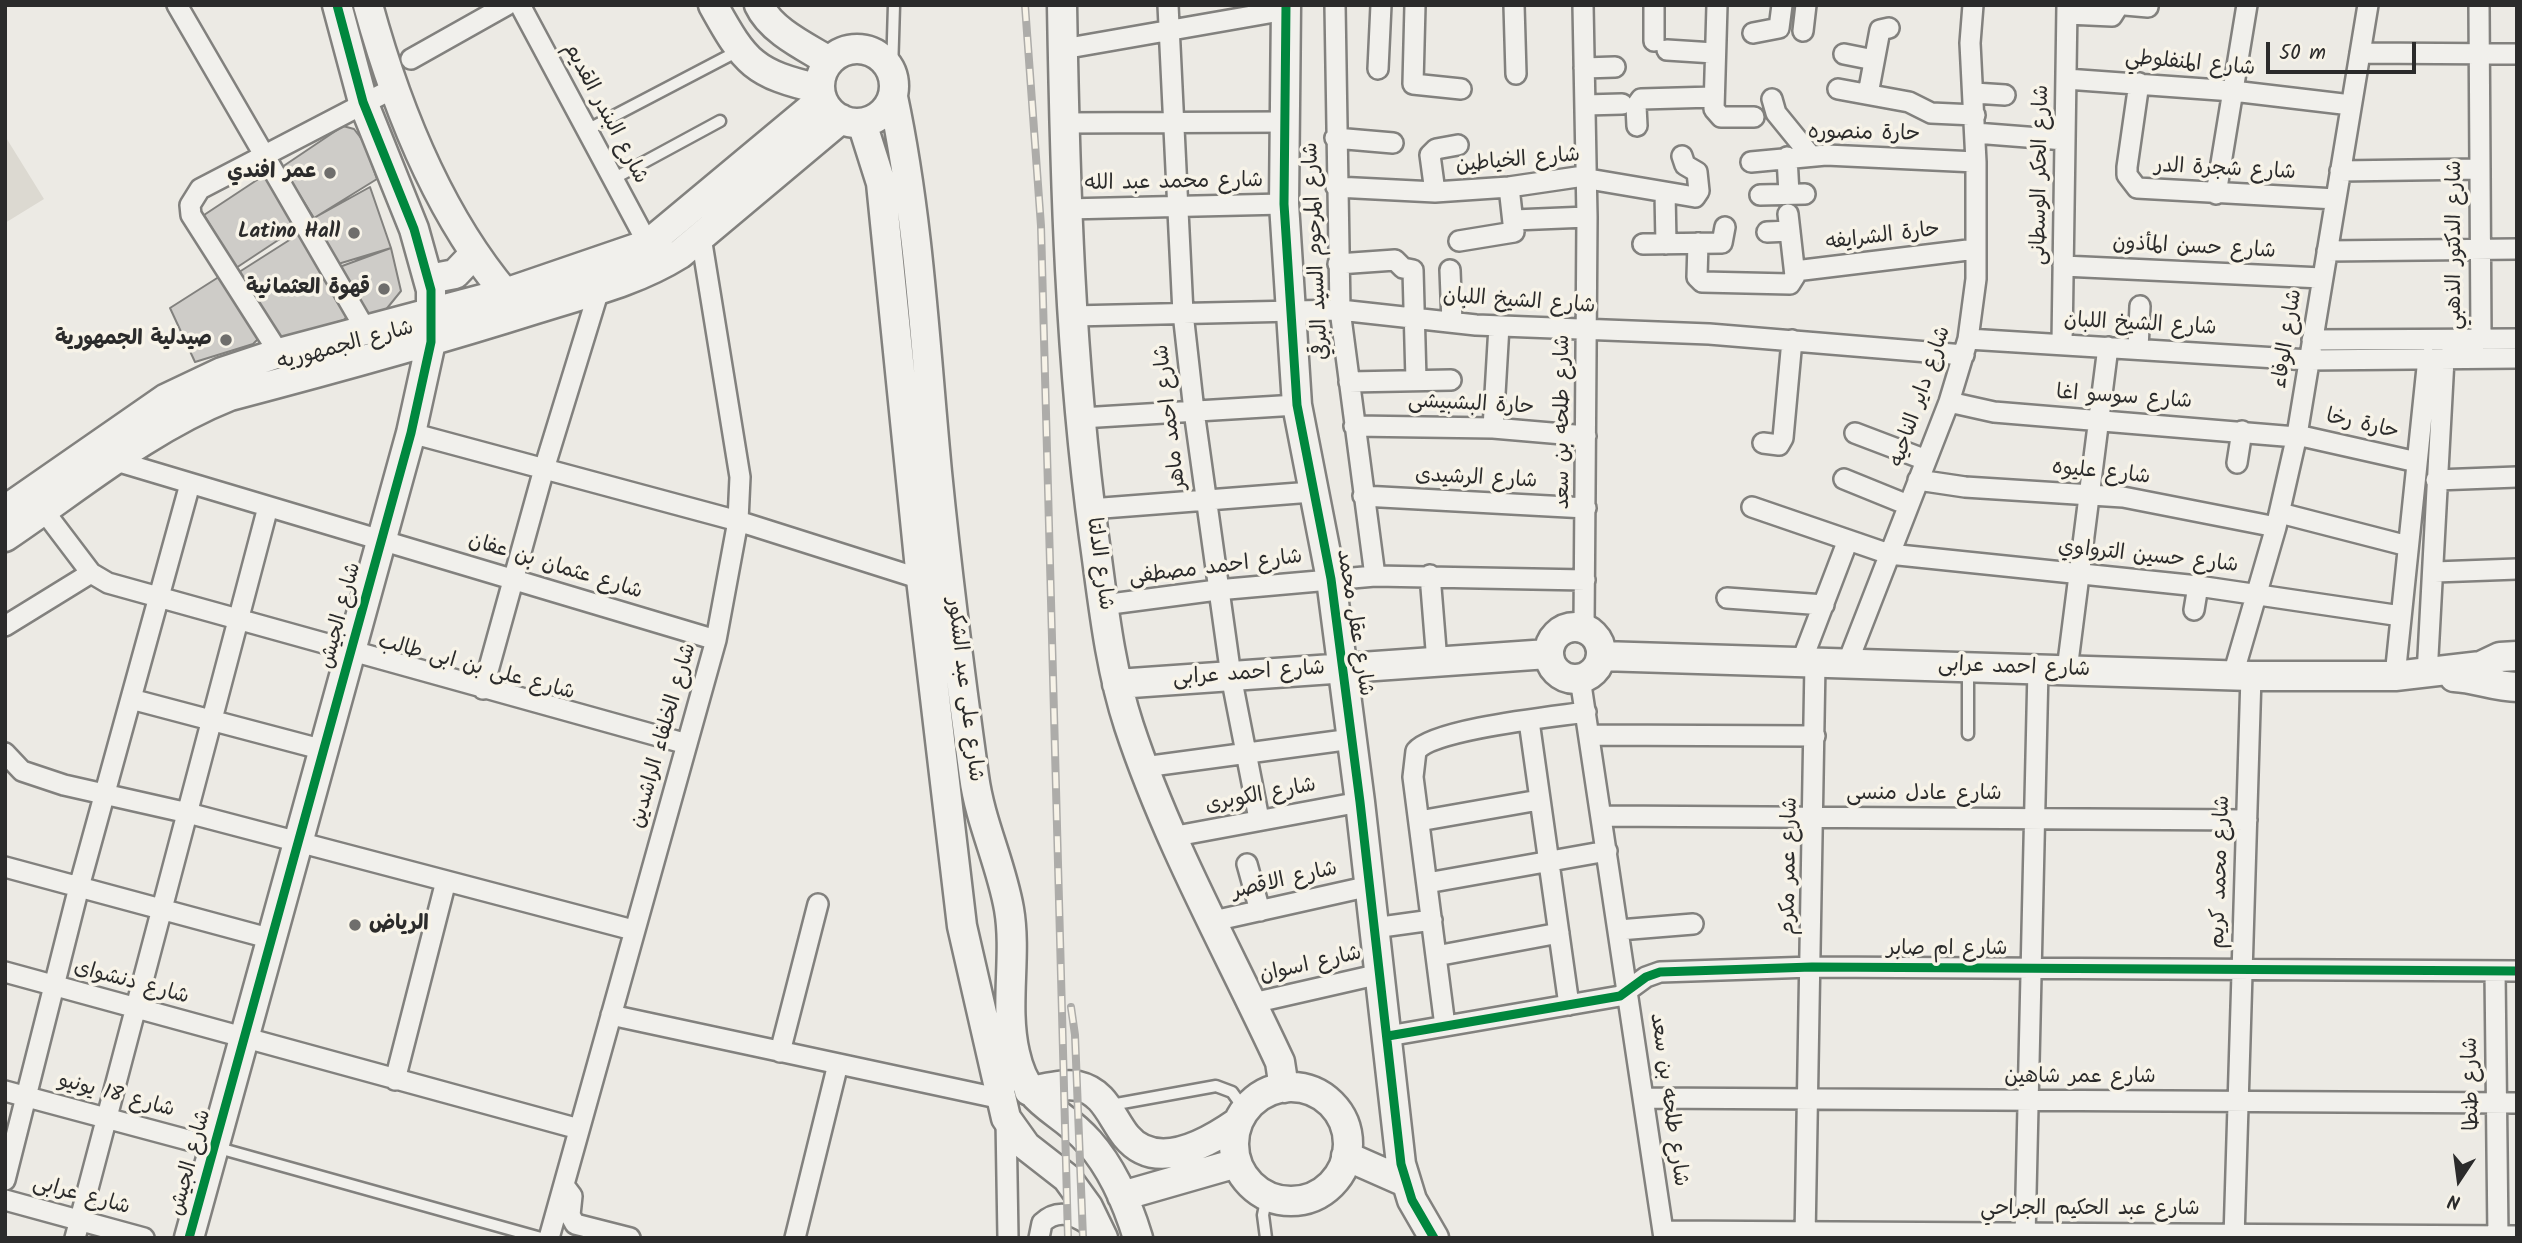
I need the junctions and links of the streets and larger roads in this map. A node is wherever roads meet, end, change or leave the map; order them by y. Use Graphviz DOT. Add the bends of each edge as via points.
graph roads {
  1 [pos="177,5"];
  2 [pos="337,5"];
  3 [pos="368,5"];
  4 [pos="507,5"];
  5 [pos="520,5"];
  6 [pos="713,5"];
  7 [pos="759,5"];
  8 [pos="1062,5"];
  9 [pos="1168,5"];
  10 [pos="1335,5"];
  11 [pos="1381,5"];
  12 [pos="1415,5"];
  13 [pos="1514,5"];
  14 [pos="1583,5"];
  15 [pos="1654,5"];
  16 [pos="1717,5"];
  17 [pos="1782,5"];
  18 [pos="1805,5"];
  19 [pos="1973,5"];
  20 [pos="2119,5"];
  21 [pos="2125,5"];
  22 [pos="2247,5"];
  23 [pos="2368,5"];
  24 [pos="2479,5"];
  25 [pos="2148,7"];
  26 [pos="1286,8"];
  27 [pos="2067,10"];
  28 [pos="1889,28"];
  29 [pos="1802,31"];
  30 [pos="1169,32"];
  31 [pos="1753,33"];
  32 [pos="1063,48"];
  33 [pos="1714,53"];
  34 [pos="2360,53"];
  35 [pos="2479,53"];
  36 [pos="1844,54"];
  37 [pos="2517,54"];
  38 [pos="411,59"];
  39 [pos="1874,60"];
  40 [pos="829,61"];
  41 [pos="1584,68"];
  42 [pos="1615,68"];
  43 [pos="1378,69"];
  44 [pos="1516,74"];
  45 [pos="2066,79"];
  46 [pos="2139,83"];
  47 [pos="893,84"];
  48 [pos="394,88"];
  49 [pos="1461,89"];
  50 [pos="1838,89"];
  51 [pos="2233,91"];
  52 [pos="1974,93"];
  53 [pos="1868,94"];
  54 [pos="2005,95"];
  55 [pos="1714,97"];
  56 [pos="1772,99"];
  57 [pos="363,102"];
  58 [pos="1622,104"];
  59 [pos="1585,105"];
  60 [pos="2351,105"];
  61 [pos="836,107"];
  62 [pos="1754,117"];
  63 [pos="1174,122"];
  64 [pos="1284,122"];
  65 [pos="1064,123"];
  66 [pos="1975,124"];
  67 [pos="1637,126"];
  68 [pos="1335,138"];
  69 [pos="2065,140"];
  70 [pos="1393,142"];
  71 [pos="1458,145"];
  72 [pos="263,156"];
  73 [pos="1682,156"];
  74 [pos="1811,156"];
  75 [pos="1787,157"];
  76 [pos="1751,162"];
  77 [pos="1976,162"];
  78 [pos="2480,170"];
  79 [pos="2340,171"];
  80 [pos="1586,177"];
  81 [pos="1336,187"];
  82 [pos="1509,187"];
  83 [pos="1435,192"];
  84 [pos="1665,192"];
  85 [pos="2216,194"];
  86 [pos="1760,195"];
  87 [pos="2336,200"];
  88 [pos="1284,204"];
  89 [pos="1179,207"];
  90 [pos="1793,208"];
  91 [pos="1066,209"];
  92 [pos="1587,217"];
  93 [pos="1514,220"];
  94 [pos="1725,227"];
  95 [pos="1767,232"];
  96 [pos="701,237"];
  97 [pos="1459,241"];
  98 [pos="1698,243"];
  99 [pos="648,244"];
  100 [pos="1643,244"];
  101 [pos="1666,244"];
  102 [pos="1976,249"];
  103 [pos="2480,249"];
  104 [pos="2517,249"];
  105 [pos="2327,251"];
  106 [pos="474,254"];
  107 [pos="1338,264"];
  108 [pos="2063,266"];
  109 [pos="1450,270"];
  110 [pos="1795,271"];
  111 [pos="2322,278"];
  112 [pos="429,279"];
  113 [pos="599,290"];
  114 [pos="505,293"];
  115 [pos="2140,306"];
  116 [pos="1290,309"];
  117 [pos="1340,310"];
  118 [pos="1183,313"];
  119 [pos="433,314"];
  120 [pos="1072,316"];
  121 [pos="1416,319"];
  122 [pos="1452,322"];
  123 [pos="1499,326"];
  124 [pos="1587,331"];
  125 [pos="367,332"];
  126 [pos="2481,339"];
  127 [pos="2517,339"];
  128 [pos="1792,340"];
  129 [pos="431,342"];
  130 [pos="2062,345"];
  131 [pos="1966,347"];
  132 [pos="2108,347"];
  133 [pos="2138,349"];
  134 [pos="2311,350"];
  135 [pos="279,353"];
  136 [pos="2517,358"];
  137 [pos="2436,359"];
  138 [pos="1416,380"];
  139 [pos="1451,380"];
  140 [pos="1349,383"];
  141 [pos="1949,402"];
  142 [pos="1297,405"];
  143 [pos="1194,411"];
  144 [pos="1081,418"];
  145 [pos="2099,419"];
  146 [pos="1354,426"];
  147 [pos="1493,428"];
  148 [pos="2242,431"];
  149 [pos="411,433"];
  150 [pos="1855,433"];
  151 [pos="1586,436"];
  152 [pos="2297,436"];
  153 [pos="1763,443"];
  154 [pos="1926,460"];
  155 [pos="116,461"];
  156 [pos="2417,462"];
  157 [pos="2237,463"];
  158 [pos="544,469"];
  159 [pos="2517,477"];
  160 [pos="1844,479"];
  161 [pos="1918,480"];
  162 [pos="2436,480"];
  163 [pos="190,484"];
  164 [pos="1312,492"];
  165 [pos="2089,493"];
  166 [pos="1363,496"];
  167 [pos="1205,500"];
  168 [pos="1908,505"];
  169 [pos="268,507"];
  170 [pos="1752,507"];
  171 [pos="1090,509"];
  172 [pos="1586,509"];
  173 [pos="5,510"];
  174 [pos="44,511"];
  175 [pos="2278,520"];
  176 [pos="738,521"];
  177 [pos="5,537"];
  178 [pos="381,539"];
  179 [pos="1848,540"];
  180 [pos="2408,546"];
  181 [pos="1889,554"];
  182 [pos="2517,569"];
  183 [pos="2435,572"];
  184 [pos="91,573"];
  185 [pos="2079,574"];
  186 [pos="1430,575"];
  187 [pos="1375,576"];
  188 [pos="514,579"];
  189 [pos="921,579"];
  190 [pos="1331,579"];
  191 [pos="1586,580"];
  192 [pos="2198,586"];
  193 [pos="1217,590"];
  194 [pos="2258,594"];
  195 [pos="1727,598"];
  196 [pos="157,599"];
  197 [pos="1103,605"];
  198 [pos="1824,605"];
  199 [pos="2194,610"];
  200 [pos="2401,616"];
  201 [pos="238,622"];
  202 [pos="5,626"];
  203 [pos="1584,629"];
  204 [pos="716,640"];
  205 [pos="351,653"];
  206 [pos="1548,654"];
  207 [pos="1601,656"];
  208 [pos="2517,656"];
  209 [pos="1437,662"];
  210 [pos="1808,663"];
  211 [pos="1847,664"];
  212 [pos="1343,668"];
  213 [pos="2038,669"];
  214 [pos="2067,670"];
  215 [pos="2427,675"];
  216 [pos="1231,676"];
  217 [pos="2242,676"];
  218 [pos="2395,676"];
  219 [pos="1580,678"];
  220 [pos="1117,684"];
  221 [pos="2517,687"];
  222 [pos="483,689"];
  223 [pos="131,699"];
  224 [pos="1586,712"];
  225 [pos="212,720"];
  226 [pos="1529,721"];
  227 [pos="1590,735"];
  228 [pos="1815,736"];
  229 [pos="1352,739"];
  230 [pos="687,744"];
  231 [pos="324,750"];
  232 [pos="1247,753"];
  233 [pos="6,756"];
  234 [pos="1144,767"];
  235 [pos="105,794"];
  236 [pos="1539,800"];
  237 [pos="1360,802"];
  238 [pos="188,813"];
  239 [pos="1602,816"];
  240 [pos="1815,818"];
  241 [pos="2035,818"];
  242 [pos="1259,819"];
  243 [pos="2246,820"];
  244 [pos="1419,821"];
  245 [pos="1171,837"];
  246 [pos="990,841"];
  247 [pos="298,844"];
  248 [pos="1607,851"];
  249 [pos="1549,861"];
  250 [pos="1247,864"];
  251 [pos="5,866"];
  252 [pos="957,874"];
  253 [pos="446,881"];
  254 [pos="1427,883"];
  255 [pos="1370,886"];
  256 [pos="79,887"];
  257 [pos="818,904"];
  258 [pos="162,909"];
  259 [pos="1260,911"];
  260 [pos="1432,920"];
  261 [pos="1209,922"];
  262 [pos="1693,924"];
  263 [pos="962,926"];
  264 [pos="1374,928"];
  265 [pos="633,930"];
  266 [pos="1619,930"];
  267 [pos="1559,933"];
  268 [pos="272,939"];
  269 [pos="1012,941"];
  270 [pos="1436,956"];
  271 [pos="1812,967"];
  272 [pos="2031,968"];
  273 [pos="2242,969"];
  274 [pos="2495,971"];
  275 [pos="2517,971"];
  276 [pos="5,972"];
  277 [pos="1380,974"];
  278 [pos="54,986"];
  279 [pos="1628,990"];
  280 [pos="1252,1003"];
  281 [pos="1569,1005"];
  282 [pos="135,1009"];
  283 [pos="611,1015"];
  284 [pos="1446,1026"];
  285 [pos="1388,1036"];
  286 [pos="244,1039"];
  287 [pos="780,1052"];
  288 [pos="838,1064"];
  289 [pos="395,1080"];
  290 [pos="1284,1088"];
  291 [pos="5,1091"];
  292 [pos="1029,1091"];
  293 [pos="26,1097"];
  294 [pos="1643,1098"];
  295 [pos="1809,1099"];
  296 [pos="2028,1100"];
  297 [pos="2238,1101"];
  298 [pos="2496,1103"];
  299 [pos="2517,1103"];
  300 [pos="1004,1109"];
  301 [pos="1241,1116"];
  302 [pos="106,1118"];
  303 [pos="579,1129"];
  304 [pos="214,1147"];
  305 [pos="1346,1156"];
  306 [pos="1237,1163"];
  307 [pos="5,1180"];
  308 [pos="1405,1182"];
  309 [pos="563,1186"];
  310 [pos="1122,1196"];
  311 [pos="5,1200"];
  312 [pos="77,1229"];
  313 [pos="1663,1235"];
  314 [pos="1805,1235"];
  315 [pos="2025,1235"];
  316 [pos="1102,1236"];
  317 [pos="2234,1236"];
  318 [pos="2504,1236"];
  319 [pos="144,1238"];
  320 [pos="189,1238"];
  321 [pos="549,1238"];
  322 [pos="630,1238"];
  323 [pos="795,1238"];
  324 [pos="1008,1238"];
  325 [pos="1039,1238"];
  326 [pos="1138,1238"];
  327 [pos="1434,1238"];
  1 -- 72 [label="street"];
  2 -- 57 [label="street, شارع الجيش"];
  3 -- 48 [label="street"];
  4 -- 38 [label="street"];
  5 -- 99 [label="street, شارع البندر القديم"];
  6 -- 61 [label="street" via="738,51 757,67"];
  7 -- 40 [label="street" via="795,41"];
  8 -- 32 [label="street, شارع الدلتا"];
  9 -- 30 [label="street, شارع احمد ماهر"];
  10 -- 68 [label="street, شارع المرحوم السيد البرقي"];
  11 -- 43 [label="street"];
  12 -- 49 [label="street" via="1413,84"];
  13 -- 44 [label="street"];
  14 -- 41 [label="street, شارع طلحه بن سعد"];
  15 -- 33 [label="street" via="1661,46"];
  16 -- 33 [label="street"];
  17 -- 31 [label="street" via="1780,28"];
  18 -- 29 [label="street"];
  19 -- 52 [label="street, شارع داير الناحيه"];
  20 -- 27 [label="street" via="2112,16"];
  21 -- 25 [label="street"];
  22 -- 51 [label="street"];
  23 -- 34 [label="street, شارع الوفاء"];
  24 -- 35 [label="street, شارع الدكتور الذهبي"];
  26 -- 30 [label="street"];
  26 -- 64 [label="street, شارع عقل محمد"];
  27 -- 45 [label="street, شارع الحكر الوسطانى"];
  28 -- 39 [label="street" via="1880,30"];
  30 -- 32 [label="street"];
  30 -- 63 [label="street, شارع احمد ماهر"];
  32 -- 65 [label="street, شارع الدلتا"];
  33 -- 55 [label="street"];
  34 -- 35 [label="street"];
  34 -- 60 [label="street, شارع الوفاء"];
  35 -- 37 [label="street"];
  35 -- 78 [label="street, شارع الدكتور الذهبي"];
  36 -- 39 [label="street"];
  39 -- 53 [label="street"];
  40 -- 47 [label="street" via="847,50 869,50 878,55"];
  40 -- 61 [label="street" via="820,79"];
  41 -- 42 [label="street"];
  41 -- 59 [label="street, شارع طلحه بن سعد"];
  45 -- 46 [label="street, شارع المنفلوطي"];
  45 -- 69 [label="street, شارع الحكر الوسطانى"];
  46 -- 51 [label="street, شارع المنفلوطي"];
  46 -- 85 [label="street, شارع شجرة الدر" via="2127,167 2131,183 2146,190"];
  47 -- 61 [label="street" via="881,114"];
  47 -- 246 [label="street, شارع على عبد الشكور" via="914,214 937,475 973,774"];
  48 -- 57 [label="street"];
  48 -- 106 [label="street" via="458,230"];
  50 -- 53 [label="street"];
  51 -- 60 [label="street, شارع المنفلوطي"];
  51 -- 85 [label="street"];
  52 -- 54 [label="street"];
  52 -- 66 [label="street, شارع داير الناحيه"];
  53 -- 66 [label="street"];
  55 -- 62 [label="street" via="1718,115"];
  55 -- 67 [label="street" via="1642,99 1636,106"];
  56 -- 74 [label="street" via="1776,113"];
  57 -- 72 [label="street"];
  57 -- 112 [label="street, شارع الجيش"];
  58 -- 59 [label="street"];
  59 -- 80 [label="street, شارع طلحه بن سعد"];
  60 -- 79 [label="street, شارع الوفاء"];
  61 -- 96 [label="street, شارع الجمهوريه"];
  61 -- 99 [label="street, شارع الجمهوريه"];
  61 -- 189 [label="street, شارع على عبد الشكور" via="881,183"];
  63 -- 64 [label="street"];
  63 -- 65 [label="street"];
  63 -- 89 [label="street, شارع احمد ماهر"];
  64 -- 88 [label="street, شارع عقل محمد"];
  65 -- 91 [label="street, شارع الدلتا"];
  66 -- 69 [label="street"];
  66 -- 77 [label="street, شارع داير الناحيه"];
  68 -- 70 [label="street"];
  68 -- 81 [label="street, شارع المرحوم السيد البرقي"];
  69 -- 108 [label="street, شارع الحكر الوسطانى"];
  71 -- 83 [label="street" via="1436,149 1430,155"];
  72 -- 125 [label="street"];
  72 -- 135 [label="street" via="201,189 190,205 196,224"];
  73 -- 84 [label="street, شارع الخياطين" via="1685,165 1698,172 1698,194"];
  74 -- 75 [label="street, حارة منصوره"];
  74 -- 77 [label="street, حارة منصوره"];
  75 -- 76 [label="street, حارة منصوره"];
  75 -- 90 [label="street"];
  77 -- 102 [label="street, شارع داير الناحيه"];
  78 -- 79 [label="street"];
  78 -- 103 [label="street, شارع الدكتور الذهبي"];
  79 -- 87 [label="street, شارع الوفاء"];
  80 -- 82 [label="street, شارع الخياطين"];
  80 -- 84 [label="street, شارع الخياطين"];
  80 -- 92 [label="street, شارع طلحه بن سعد"];
  81 -- 83 [label="street, شارع الخياطين"];
  81 -- 107 [label="street, شارع المرحوم السيد البرقي"];
  82 -- 83 [label="street, شارع الخياطين"];
  82 -- 93 [label="street"];
  84 -- 101 [label="street"];
  85 -- 87 [label="street, شارع شجرة الدر"];
  86 -- 90 [label="street"];
  87 -- 105 [label="street, شارع الوفاء"];
  88 -- 89 [label="street, شارع محمد عبد الله"];
  88 -- 116 [label="street, شارع عقل محمد"];
  89 -- 91 [label="street, شارع محمد عبد الله"];
  89 -- 118 [label="street, شارع احمد ماهر"];
  90 -- 95 [label="street"];
  90 -- 110 [label="street"];
  91 -- 120 [label="street, شارع الدلتا"];
  92 -- 93 [label="street"];
  92 -- 124 [label="street, شارع طلحه بن سعد"];
  93 -- 97 [label="street" via="1510,234"];
  94 -- 98 [label="street" via="1722,243"];
  96 -- 113 [label="street, شارع الجمهوريه" via="657,268"];
  96 -- 176 [label="street, شارع الخلفاء الراشدين" via="740,477"];
  98 -- 101 [label="street"];
  98 -- 110 [label="street, حارة الشرايفه" via="1697,277 1702,282 1785,286 1794,281"];
  99 -- 114 [label="street, شارع الجمهوريه"];
  100 -- 101 [label="street"];
  102 -- 110 [label="street, حارة الشرايفه"];
  102 -- 131 [label="street, شارع داير الناحيه"];
  103 -- 104 [label="street"];
  103 -- 105 [label="street"];
  103 -- 126 [label="street, شارع الدكتور الذهبي"];
  105 -- 111 [label="street, شارع الوفاء"];
  106 -- 112 [label="street" via="455,274"];
  106 -- 114 [label="street"];
  107 -- 117 [label="street, شارع المرحوم السيد البرقي"];
  107 -- 121 [label="street" via="1395,260 1411,269"];
  108 -- 111 [label="street, شارع حسن المأذون"];
  108 -- 130 [label="street, شارع الحكر الوسطانى"];
  109 -- 122 [label="street"];
  111 -- 134 [label="street, شارع الوفاء"];
  112 -- 119 [label="street, شارع الجيش"];
  113 -- 129 [label="street, شارع الجمهوريه"];
  113 -- 158 [label="street"];
  114 -- 119 [label="street, شارع الجمهوريه"];
  115 -- 133 [label="street"];
  116 -- 117 [label="street, شارع الشيخ اللبان"];
  116 -- 118 [label="street, شارع الشيخ اللبان"];
  116 -- 142 [label="street, شارع عقل محمد"];
  117 -- 121 [label="street, شارع الشيخ اللبان"];
  117 -- 140 [label="street, شارع المرحوم السيد البرقي"];
  118 -- 120 [label="street, شارع الشيخ اللبان"];
  118 -- 143 [label="street, شارع احمد ماهر"];
  119 -- 125 [label="street, شارع الجمهوريه"];
  119 -- 129 [label="street, شارع الجيش"];
  120 -- 144 [label="street, شارع الدلتا"];
  121 -- 122 [label="street, شارع الشيخ اللبان"];
  121 -- 138 [label="street"];
  122 -- 123 [label="street, شارع الشيخ اللبان"];
  123 -- 124 [label="street, شارع الشيخ اللبان"];
  123 -- 147 [label="street"];
  124 -- 128 [label="street, شارع الشيخ اللبان"];
  124 -- 151 [label="street, شارع طلحه بن سعد"];
  125 -- 135 [label="street, شارع الجمهوريه"];
  126 -- 127 [label="street"];
  126 -- 134 [label="street"];
  126 -- 137 [label="street, شارع الدكتور الذهبي"];
  128 -- 131 [label="street, شارع الشيخ اللبان"];
  128 -- 153 [label="street" via="1783,438 1779,445"];
  129 -- 149 [label="street, شارع الجيش"];
  129 -- 155 [label="street, شارع الجمهوريه" via="230,396 183,416"];
  130 -- 131 [label="street, شارع الشيخ اللبان"];
  130 -- 132 [label="street, شارع الشيخ اللبان"];
  131 -- 141 [label="street, شارع داير الناحيه"];
  132 -- 133 [label="street, شارع الشيخ اللبان"];
  132 -- 145 [label="street"];
  133 -- 134 [label="street, شارع الشيخ اللبان"];
  134 -- 137 [label="street"];
  134 -- 152 [label="street, شارع الوفاء"];
  135 -- 173 [label="street, شارع الجمهوريه" via="222,372 165,399"];
  136 -- 137 [label="street"];
  137 -- 156 [label="street"];
  137 -- 162 [label="street, شارع الدكتور الذهبي"];
  138 -- 139 [label="street"];
  138 -- 140 [label="street"];
  140 -- 146 [label="street, شارع المرحوم السيد البرقي"];
  141 -- 145 [label="street, شارع سوسو اغا" via="1994,412"];
  141 -- 154 [label="street, شارع داير الناحيه"];
  142 -- 143 [label="street"];
  142 -- 164 [label="street, شارع عقل محمد"];
  143 -- 144 [label="street"];
  143 -- 167 [label="street, شارع احمد ماهر"];
  144 -- 171 [label="street, شارع الدلتا"];
  145 -- 148 [label="street, شارع سوسو اغا"];
  145 -- 165 [label="street"];
  146 -- 147 [label="street, حارة البشبيشى"];
  146 -- 166 [label="street, شارع المرحوم السيد البرقي"];
  147 -- 151 [label="street, حارة البشبيشى"];
  148 -- 152 [label="street, شارع سوسو اغا"];
  148 -- 157 [label="street"];
  149 -- 158 [label="street"];
  149 -- 178 [label="street, شارع الجيش"];
  150 -- 154 [label="street"];
  151 -- 172 [label="street, شارع طلحه بن سعد"];
  152 -- 156 [label="street, حارة رخا"];
  152 -- 175 [label="street, شارع الوفاء"];
  154 -- 161 [label="street, شارع داير الناحيه"];
  155 -- 163 [label="street, شارع عثمان بن عفان"];
  155 -- 174 [label="street, شارع الجمهوريه"];
  156 -- 180 [label="street"];
  158 -- 176 [label="street"];
  158 -- 188 [label="street"];
  159 -- 162 [label="street"];
  160 -- 168 [label="street"];
  161 -- 165 [label="street, شارع عليوه"];
  161 -- 168 [label="street, شارع داير الناحيه"];
  162 -- 183 [label="street, شارع الدكتور الذهبي"];
  163 -- 169 [label="street, شارع عثمان بن عفان"];
  163 -- 196 [label="street"];
  164 -- 167 [label="street"];
  164 -- 190 [label="street, شارع عقل محمد"];
  165 -- 175 [label="street, شارع عليوه"];
  165 -- 185 [label="street"];
  166 -- 172 [label="street, شارع الرشيدى"];
  166 -- 187 [label="street, شارع المرحوم السيد البرقي"];
  167 -- 171 [label="street"];
  167 -- 193 [label="street, شارع احمد ماهر"];
  168 -- 181 [label="street, شارع داير الناحيه"];
  169 -- 178 [label="street, شارع عثمان بن عفان"];
  169 -- 201 [label="street"];
  170 -- 179 [label="street, شارع حسين الترواوي"];
  171 -- 197 [label="street, شارع الدلتا"];
  172 -- 191 [label="street, شارع طلحه بن سعد"];
  174 -- 177 [label="street, شارع الجمهوريه"];
  174 -- 184 [label="street, شارع على بن ابى طالب"];
  175 -- 180 [label="street, شارع عليوه"];
  175 -- 194 [label="street, شارع الوفاء"];
  176 -- 189 [label="street"];
  176 -- 204 [label="street, شارع الخلفاء الراشدين"];
  178 -- 188 [label="street, شارع عثمان بن عفان"];
  178 -- 205 [label="street, شارع الجيش"];
  179 -- 181 [label="street, شارع حسين الترواوي"];
  179 -- 198 [label="street"];
  180 -- 200 [label="street"];
  181 -- 185 [label="street, شارع حسين الترواوي"];
  181 -- 211 [label="street, شارع داير الناحيه"];
  182 -- 183 [label="street"];
  183 -- 215 [label="street, شارع الدكتور الذهبي"];
  184 -- 196 [label="street, شارع على بن ابى طالب"];
  184 -- 202 [label="street"];
  185 -- 192 [label="street, شارع حسين الترواوي"];
  185 -- 214 [label="street"];
  186 -- 187 [label="street, شارع احمد مصطفى"];
  186 -- 191 [label="street, شارع احمد مصطفى"];
  186 -- 209 [label="street"];
  187 -- 190 [label="street, شارع احمد مصطفى"];
  188 -- 204 [label="street, شارع عثمان بن عفان"];
  188 -- 222 [label="street"];
  189 -- 252 [label="street, شارع على عبد الشكور"];
  190 -- 193 [label="street, شارع احمد مصطفى"];
  190 -- 212 [label="street, شارع عقل محمد"];
  191 -- 203 [label="street, شارع طلحه بن سعد"];
  192 -- 194 [label="street, شارع حسين الترواوي"];
  192 -- 199 [label="street"];
  193 -- 197 [label="street, شارع احمد مصطفى"];
  193 -- 216 [label="street, شارع احمد ماهر"];
  194 -- 200 [label="street, شارع حسين الترواوي"];
  194 -- 217 [label="street, شارع الوفاء"];
  195 -- 198 [label="street"];
  196 -- 201 [label="street, شارع على بن ابى طالب"];
  196 -- 223 [label="street"];
  197 -- 220 [label="street, شارع الدلتا"];
  198 -- 210 [label="street"];
  200 -- 218 [label="street"];
  201 -- 205 [label="street, شارع على بن ابى طالب"];
  201 -- 225 [label="street"];
  203 -- 206 [label="street" via="1564,629 1550,644"];
  203 -- 207 [label="street" via="1597,640"];
  204 -- 230 [label="street, شارع الخلفاء الراشدين"];
  205 -- 222 [label="street, شارع على بن ابى طالب"];
  205 -- 231 [label="street, شارع الجيش"];
  206 -- 209 [label="street, شارع احمد عرابى"];
  206 -- 219 [label="street" via="1558,673"];
  207 -- 210 [label="street, شارع احمد عرابى"];
  207 -- 219 [label="street" via="1594,671"];
  208 -- 215 [label="street, شارع احمد عرابى"];
  209 -- 212 [label="street, شارع احمد عرابى"];
  210 -- 211 [label="street, شارع احمد عرابى"];
  210 -- 228 [label="street, شارع عمر مكرم"];
  211 -- 213 [label="street, شارع احمد عرابى"];
  212 -- 216 [label="street, شارع احمد عرابى"];
  212 -- 229 [label="street, شارع عقل محمد"];
  213 -- 214 [label="street, شارع احمد عرابى"];
  213 -- 241 [label="street"];
  214 -- 217 [label="street, شارع احمد عرابى"];
  215 -- 218 [label="street, شارع احمد عرابى"];
  215 -- 221 [label="street, شارع احمد عرابى" via="2480,678 2497,686"];
  216 -- 220 [label="street, شارع احمد عرابى"];
  216 -- 232 [label="street, شارع احمد ماهر"];
  217 -- 218 [label="street, شارع احمد عرابى"];
  217 -- 243 [label="street, شارع محمد كريم"];
  219 -- 224 [label="street, شارع طلحه بن سعد"];
  220 -- 234 [label="street, شارع الدلتا"];
  222 -- 230 [label="street, شارع على بن ابى طالب"];
  223 -- 225 [label="street"];
  223 -- 235 [label="street"];
  224 -- 226 [label="street"];
  224 -- 227 [label="street, شارع طلحه بن سعد"];
  225 -- 231 [label="street"];
  225 -- 238 [label="street"];
  226 -- 236 [label="street"];
  226 -- 244 [label="street" via="1421,744 1412,768"];
  227 -- 228 [label="street"];
  227 -- 239 [label="street, شارع طلحه بن سعد"];
  228 -- 240 [label="street, شارع عمر مكرم"];
  229 -- 232 [label="street"];
  229 -- 237 [label="street, شارع عقل محمد"];
  230 -- 265 [label="street, شارع الخلفاء الراشدين"];
  231 -- 247 [label="street, شارع الجيش"];
  232 -- 234 [label="street"];
  232 -- 242 [label="street, شارع احمد ماهر"];
  233 -- 235 [label="street" via="22,771"];
  234 -- 245 [label="street, شارع الدلتا"];
  235 -- 238 [label="street"];
  235 -- 256 [label="street"];
  236 -- 244 [label="street"];
  236 -- 249 [label="street"];
  237 -- 242 [label="street, شارع الكوبرى"];
  237 -- 255 [label="street, شارع عقل محمد"];
  238 -- 247 [label="street"];
  238 -- 258 [label="street"];
  239 -- 240 [label="street, شارع عادل منسى"];
  239 -- 248 [label="street, شارع طلحه بن سعد"];
  240 -- 241 [label="street, شارع عادل منسى"];
  240 -- 271 [label="street, شارع عمر مكرم"];
  241 -- 243 [label="street, شارع عادل منسى"];
  241 -- 272 [label="street"];
  242 -- 245 [label="street, شارع الكوبرى"];
  243 -- 273 [label="street, شارع محمد كريم"];
  244 -- 254 [label="street"];
  245 -- 261 [label="street, شارع الدلتا"];
  246 -- 252 [label="street" via="981,877 973,880"];
  246 -- 269 [label="street, شارع على عبد الشكور" via="1005,890"];
  247 -- 253 [label="street"];
  247 -- 268 [label="street, شارع الجيش"];
  248 -- 249 [label="street"];
  248 -- 266 [label="street, شارع طلحه بن سعد"];
  249 -- 254 [label="street"];
  249 -- 267 [label="street"];
  250 -- 259 [label="street"];
  251 -- 256 [label="street"];
  252 -- 263 [label="street, شارع على عبد الشكور"];
  253 -- 265 [label="street"];
  253 -- 289 [label="street"];
  254 -- 260 [label="street"];
  255 -- 259 [label="street, شارع الاقصر"];
  255 -- 264 [label="street, شارع عقل محمد"];
  256 -- 258 [label="street"];
  256 -- 278 [label="street"];
  257 -- 287 [label="street"];
  258 -- 268 [label="street"];
  258 -- 282 [label="street"];
  259 -- 261 [label="street, شارع الاقصر"];
  260 -- 264 [label="street"];
  260 -- 270 [label="street"];
  261 -- 280 [label="street, شارع الدلتا"];
  262 -- 266 [label="street"];
  263 -- 269 [label="street" via="979,917 989,918 998,922"];
  263 -- 300 [label="street, شارع على عبد الشكور"];
  264 -- 277 [label="street, شارع عقل محمد"];
  265 -- 283 [label="street, شارع الخلفاء الراشدين"];
  266 -- 279 [label="street, شارع طلحه بن سعد"];
  267 -- 270 [label="street"];
  267 -- 281 [label="street"];
  268 -- 286 [label="street, شارع الجيش"];
  269 -- 292 [label="street, شارع على عبد الشكور" via="1014,1051"];
  270 -- 284 [label="street"];
  271 -- 272 [label="street, شارع ام صابر"];
  271 -- 279 [label="street, شارع ام صابر" via="1660,972"];
  271 -- 295 [label="street, شارع عمر مكرم"];
  272 -- 273 [label="street, شارع ام صابر"];
  272 -- 296 [label="street"];
  273 -- 274 [label="street, شارع ام صابر"];
  273 -- 297 [label="street, شارع محمد كريم"];
  274 -- 275 [label="street, شارع ام صابر"];
  274 -- 298 [label="street, شارع طنطا"];
  276 -- 278 [label="street, شارع دنشواى"];
  277 -- 280 [label="street, شارع اسوان"];
  277 -- 285 [label="street, شارع عقل محمد"];
  278 -- 282 [label="street, شارع دنشواى"];
  278 -- 293 [label="street"];
  279 -- 281 [label="street, شارع ام صابر" via="1620,996"];
  279 -- 294 [label="street, شارع طلحه بن سعد"];
  280 -- 290 [label="street, شارع الدلتا" via="1284,1071"];
  281 -- 284 [label="street, شارع ام صابر"];
  282 -- 286 [label="street, شارع دنشواى"];
  282 -- 302 [label="street"];
  283 -- 287 [label="street"];
  283 -- 303 [label="street, شارع الخلفاء الراشدين"];
  284 -- 285 [label="street, شارع ام صابر"];
  285 -- 308 [label="street, شارع عقل محمد"];
  286 -- 289 [label="street, شارع دنشواى"];
  286 -- 304 [label="street, شارع الجيش"];
  287 -- 288 [label="street"];
  288 -- 300 [label="street"];
  288 -- 323 [label="street"];
  289 -- 303 [label="street, شارع دنشواى"];
  290 -- 301 [label="street" via="1262,1095"];
  290 -- 305 [label="street" via="1314,1092 1338,1112 1348,1141"];
  291 -- 293 [label="street, شارع 18 يونيو"];
  292 -- 301 [label="street" via="1077,1086 1098,1097 1125,1135 1150,1153 1201,1145"];
  292 -- 310 [label="street, شارع على عبد الشكور" via="1087,1139"];
  293 -- 302 [label="street, شارع 18 يونيو"];
  293 -- 307 [label="street"];
  294 -- 295 [label="street, شارع عمر شاهين"];
  294 -- 313 [label="street, شارع طلحه بن سعد"];
  295 -- 296 [label="street, شارع عمر شاهين"];
  295 -- 314 [label="street, شارع عمر مكرم"];
  296 -- 297 [label="street, شارع عمر شاهين"];
  296 -- 315 [label="street"];
  297 -- 298 [label="street, شارع عمر شاهين"];
  297 -- 317 [label="street, شارع محمد كريم"];
  298 -- 299 [label="street, شارع عمر شاهين"];
  298 -- 318 [label="street, شارع طنطا"];
  300 -- 316 [label="street, شارع على عبد الشكور" via="1026,1146 1067,1178"];
  300 -- 324 [label="street"];
  301 -- 306 [label="street" via="1234,1150"];
  302 -- 304 [label="street, شارع 18 يونيو"];
  302 -- 312 [label="street"];
  303 -- 309 [label="street, شارع الخلفاء الراشدين"];
  304 -- 320 [label="street, شارع الجيش"];
  305 -- 306 [label="street" via="1342,1170 1322,1191 1295,1200 1267,1196 1244,1177"];
  305 -- 308 [label="street"];
  306 -- 310 [label="street"];
  308 -- 327 [label="street, شارع عقل محمد"];
  309 -- 321 [label="street, شارع الخلفاء الراشدين"];
  309 -- 322 [label="street" via="572,1196 570,1215 575,1224"];
  310 -- 326 [label="street, شارع على عبد الشكور"];
  311 -- 312 [label="street, شارع عرابى"];
  312 -- 319 [label="street, شارع عرابى"];
  313 -- 314 [label="street, شارع عبد الحكيم الجراحي"];
  314 -- 315 [label="street, شارع عبد الحكيم الجراحي"];
  315 -- 317 [label="street, شارع عبد الحكيم الجراحي"];
  316 -- 325 [label="street" via="1068,1214 1058,1213 1042,1223"];
  317 -- 318 [label="street, شارع عبد الحكيم الجراحي"];
}
